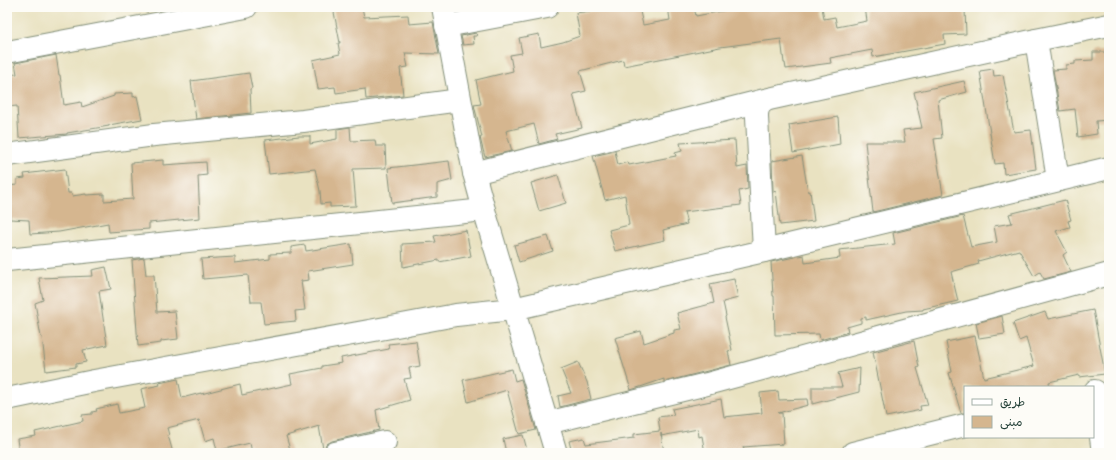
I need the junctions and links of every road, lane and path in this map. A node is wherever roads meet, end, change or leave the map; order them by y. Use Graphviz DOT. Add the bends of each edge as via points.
graph roads {
  1 [pos="246,7"];
  2 [pos="547,7"];
  3 [pos="445,17"];
  4 [pos="1109,26"];
  5 [pos="1036,40"];
  6 [pos="7,52"];
  7 [pos="460,100"];
  8 [pos="765,100"];
  9 [pos="7,155"];
  10 [pos="1109,168"];
  11 [pos="474,173"];
  12 [pos="1058,180"];
  13 [pos="484,210"];
  14 [pos="764,251"];
  15 [pos="7,260"];
  16 [pos="1109,274"];
  17 [pos="513,309"];
  18 [pos="1099,390"];
  19 [pos="7,399"];
  20 [pos="547,423"];
  21 [pos="964,425"];
  22 [pos="385,442"];
  23 [pos="335,453"];
  24 [pos="556,453"];
  25 [pos="853,453"];
  26 [pos="1103,453"];
  1 -- 6 [label="street"];
  2 -- 3 [label="street"];
  3 -- 7 [label="street"];
  4 -- 5 [label="street"];
  5 -- 8 [label="street"];
  5 -- 12 [label="street"];
  7 -- 9 [label="street" via="303,121 154,135"];
  7 -- 11 [label="street"];
  8 -- 11 [label="street"];
  8 -- 14 [label="street" via="759,105 757,113"];
  10 -- 12 [label="street"];
  11 -- 13 [label="street"];
  12 -- 14 [label="street"];
  13 -- 15 [label="street"];
  13 -- 17 [label="street"];
  14 -- 17 [label="street"];
  16 -- 20 [label="street" via="707,384"];
  17 -- 19 [label="street" via="456,315"];
  17 -- 20 [label="street"];
  18 -- 26 [label="street"];
  20 -- 24 [label="street"];
  21 -- 25 [label="street"];
  22 -- 23 [label="street"];
}
